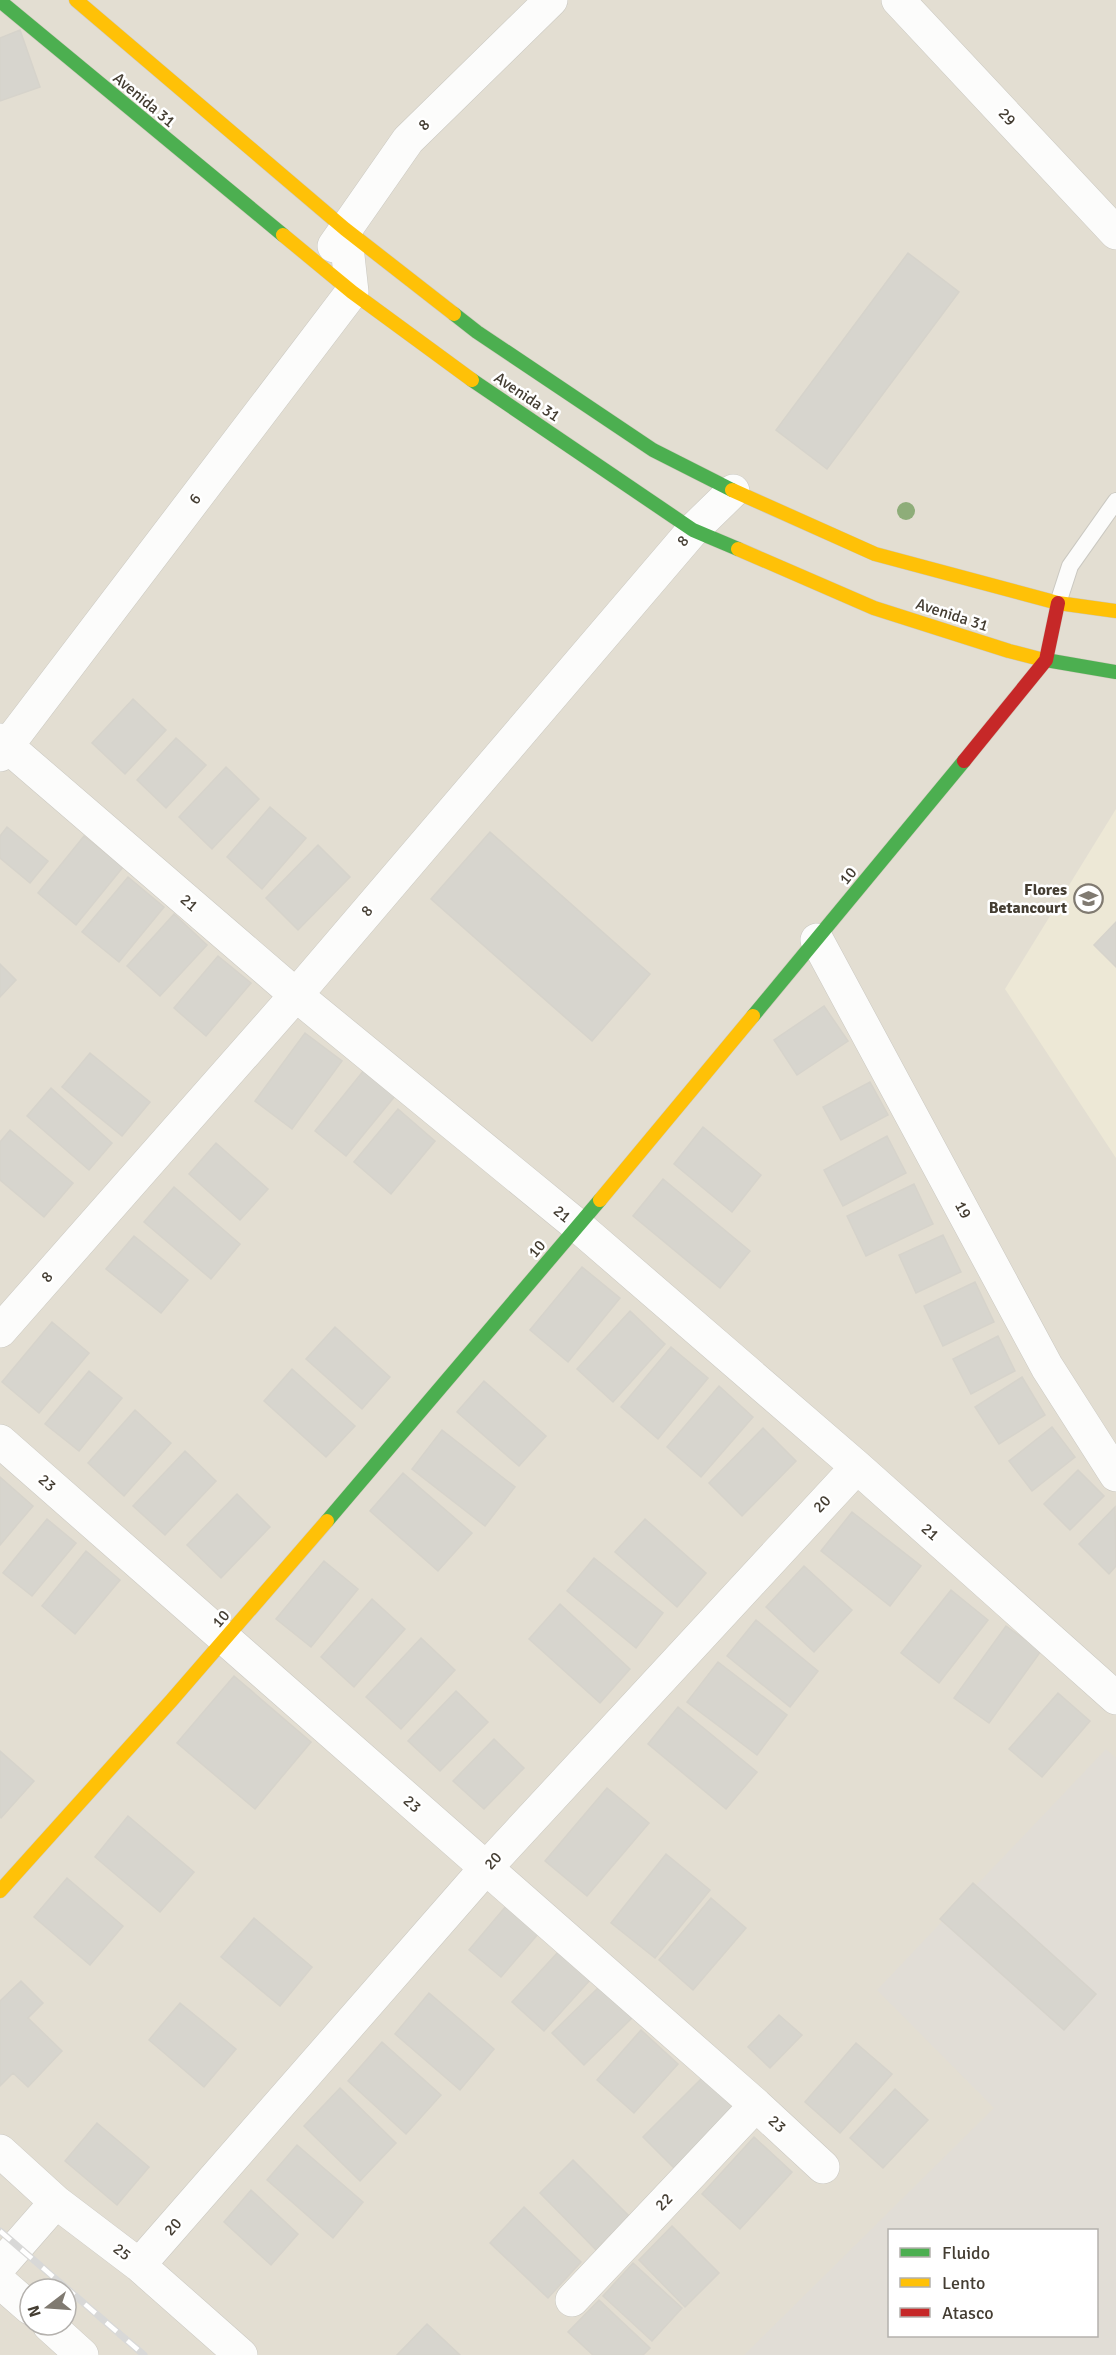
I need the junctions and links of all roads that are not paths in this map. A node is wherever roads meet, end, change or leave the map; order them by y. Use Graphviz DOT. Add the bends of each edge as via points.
graph roads {
  1 [pos="76,0"];
  2 [pos="551,0"];
  3 [pos="898,0"];
  4 [pos="0,1"];
  5 [pos="345,229"];
  6 [pos="1116,233"];
  7 [pos="320,268"];
  8 [pos="352,292"];
  9 [pos="733,491"];
  10 [pos="1116,501"];
  11 [pos="693,530"];
  12 [pos="1058,603"];
  13 [pos="1116,611"];
  14 [pos="1046,660"];
  15 [pos="1116,672"];
  16 [pos="2,747"];
  17 [pos="817,940"];
  18 [pos="296,995"];
  19 [pos="578,1226"];
  20 [pos="0,1330"];
  21 [pos="0,1442"];
  22 [pos="857,1467"];
  23 [pos="1116,1475"];
  24 [pos="226,1639"];
  25 [pos="1116,1698"];
  26 [pos="485,1869"];
  27 [pos="0,1891"];
  28 [pos="756,2105"];
  29 [pos="0,2151"];
  30 [pos="823,2167"];
  31 [pos="56,2202"];
  32 [pos="139,2265"];
  33 [pos="0,2266"];
  34 [pos="0,2282"];
  35 [pos="18,2298"];
  36 [pos="572,2300"];
  37 [pos="62,2337"];
  38 [pos="82,2355"];
  39 [pos="242,2355"];
  1 -- 5 [label="street, Avenida 31"];
  2 -- 5 [label="street, 8" via="408,140"];
  3 -- 6 [label="street, 29"];
  4 -- 7 [label="street, Avenida 31"];
  5 -- 7 [label="street, 8"];
  5 -- 8 [label="street"];
  5 -- 9 [label="street, Avenida 31" via="496,345 653,450"];
  7 -- 8 [label="street, Avenida 31"];
  8 -- 11 [label="street, Avenida 31" via="479,385"];
  8 -- 16 [label="street, 6"];
  9 -- 11 [label="street, 8"];
  9 -- 12 [label="street, Avenida 31" via="875,554"];
  10 -- 12 [label="lane" via="1070,566"];
  11 -- 14 [label="street, Avenida 31" via="874,608"];
  11 -- 18 [label="street, 8"];
  12 -- 13 [label="street, Avenida 31"];
  12 -- 14 [label="street, 10"];
  14 -- 15 [label="street, Avenida 31"];
  14 -- 17 [label="street, 10"];
  16 -- 18 [label="street, 21"];
  17 -- 19 [label="street, 10"];
  17 -- 23 [label="street, 19" via="1047,1367"];
  18 -- 19 [label="street, 21"];
  18 -- 20 [label="street, 8"];
  19 -- 22 [label="street, 21"];
  19 -- 24 [label="street, 10"];
  21 -- 24 [label="street, 23"];
  22 -- 25 [label="street, 21"];
  22 -- 26 [label="street, 20"];
  24 -- 26 [label="street, 23"];
  24 -- 27 [label="street, 10"];
  26 -- 28 [label="street, 23"];
  26 -- 32 [label="street, 20"];
  28 -- 30 [label="street, 23"];
  28 -- 36 [label="street, 22"];
  29 -- 31 [label="street, 25"];
  31 -- 32 [label="street, 25"];
  31 -- 33 [label="street"];
  32 -- 39 [label="street, 25"];
  34 -- 35 [label="street"];
  37 -- 38 [label="street"];
}
